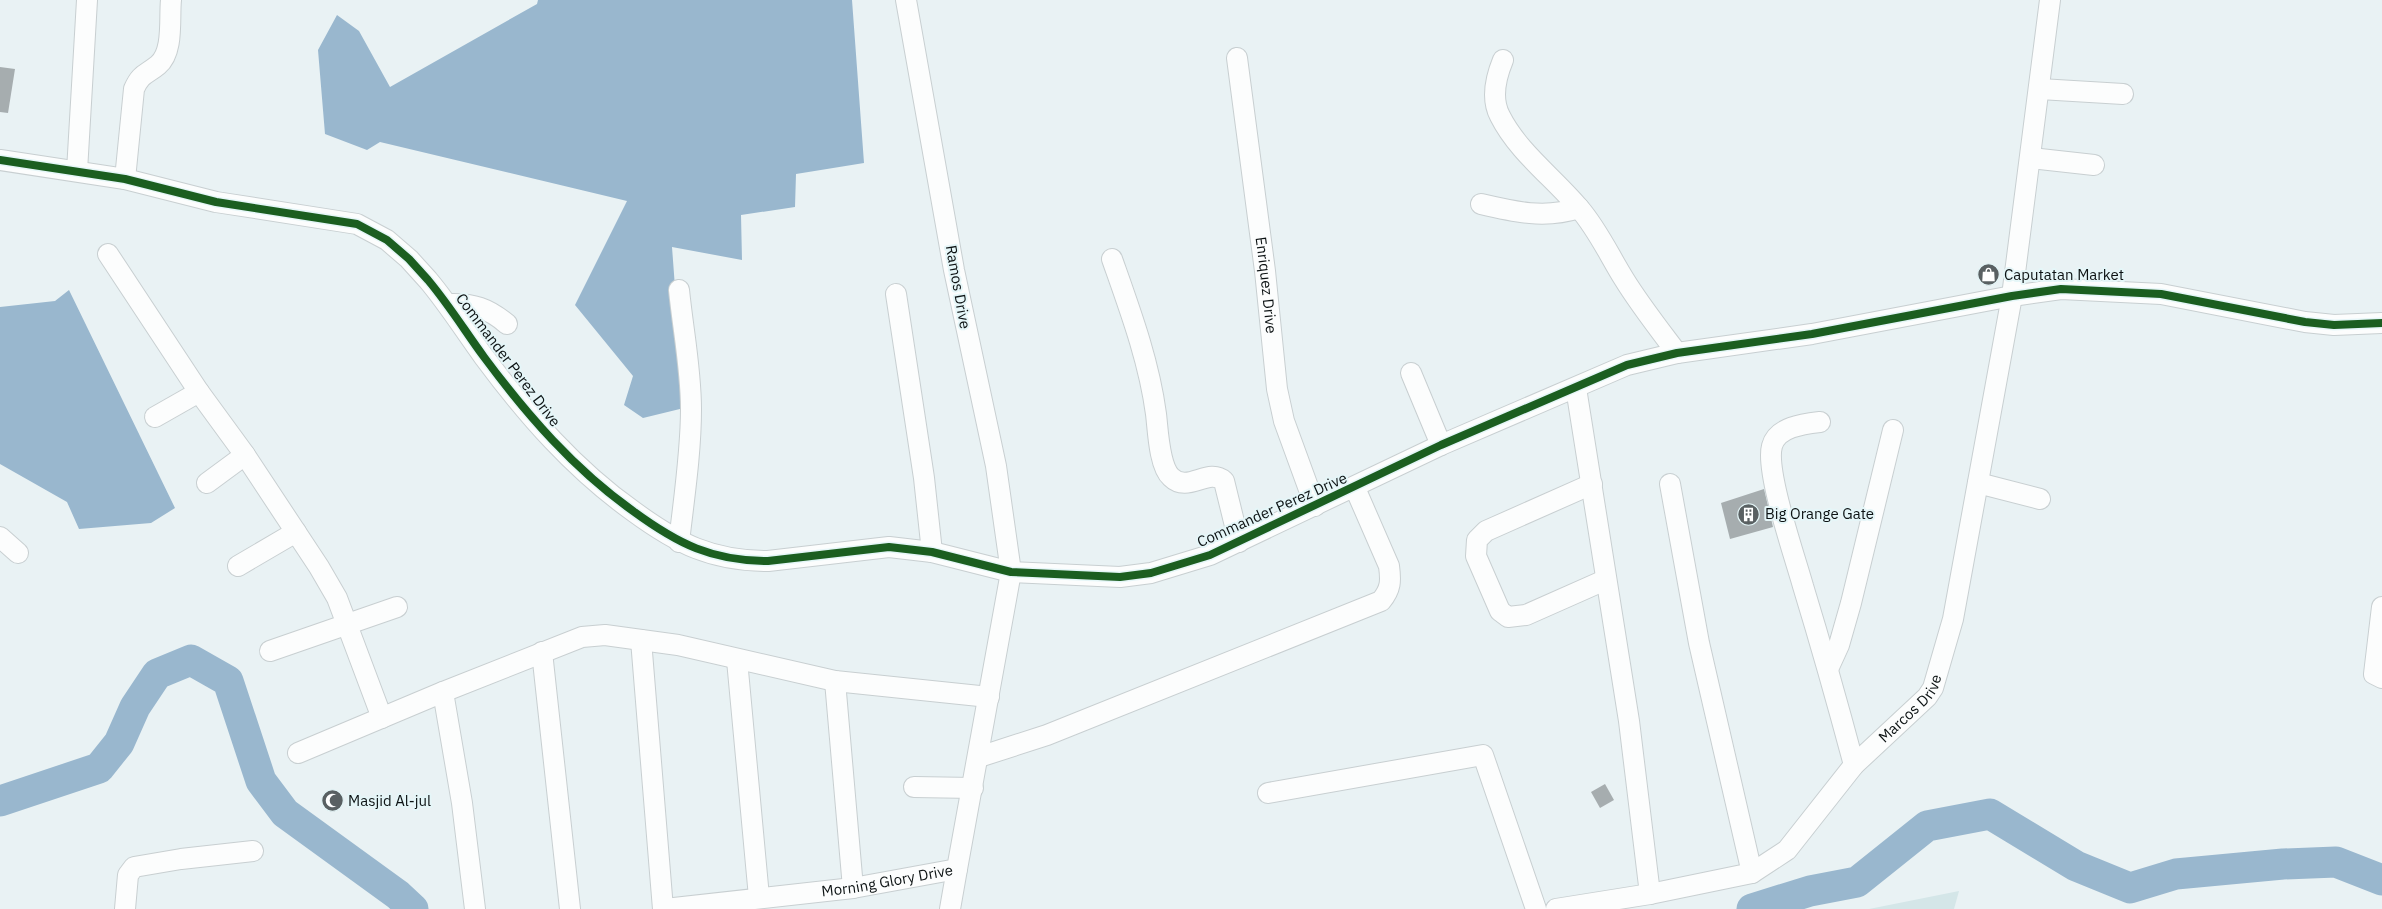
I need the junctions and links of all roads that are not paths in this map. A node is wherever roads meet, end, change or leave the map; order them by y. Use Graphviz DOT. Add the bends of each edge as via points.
graph roads {
  1 [pos="87,0"];
  2 [pos="171,0"];
  3 [pos="906,0"];
  4 [pos="2050,0"];
  5 [pos="1237,58"];
  6 [pos="1502,60"];
  7 [pos="2040,89"];
  8 [pos="2123,94"];
  9 [pos="2031,158"];
  10 [pos="0,160"];
  11 [pos="2094,165"];
  12 [pos="77,171"];
  13 [pos="125,179"];
  14 [pos="1481,204"];
  15 [pos="1579,208"];
  16 [pos="108,254"];
  17 [pos="1112,259"];
  18 [pos="679,290"];
  19 [pos="896,294"];
  20 [pos="2012,296"];
  21 [pos="448,304"];
  22 [pos="2382,323"];
  23 [pos="507,324"];
  24 [pos="1677,353"];
  25 [pos="1411,373"];
  26 [pos="1576,388"];
  27 [pos="199,392"];
  28 [pos="155,418"];
  29 [pos="1820,422"];
  30 [pos="1893,430"];
  31 [pos="1441,445"];
  32 [pos="245,455"];
  33 [pos="207,483"];
  34 [pos="1978,483"];
  35 [pos="1592,484"];
  36 [pos="1670,484"];
  37 [pos="1355,488"];
  38 [pos="2040,499"];
  39 [pos="1315,506"];
  40 [pos="296,532"];
  41 [pos="0,537"];
  42 [pos="679,542"];
  43 [pos="1239,542"];
  44 [pos="932,552"];
  45 [pos="18,553"];
  46 [pos="238,566"];
  47 [pos="1011,572"];
  48 [pos="1606,580"];
  49 [pos="397,607"];
  50 [pos="2382,607"];
  51 [pos="347,623"];
  52 [pos="641,640"];
  53 [pos="270,651"];
  54 [pos="542,652"];
  55 [pos="737,660"];
  56 [pos="1828,669"];
  57 [pos="2382,678"];
  58 [pos="835,681"];
  59 [pos="443,692"];
  60 [pos="989,697"];
  61 [pos="382,718"];
  62 [pos="298,753"];
  63 [pos="979,757"];
  64 [pos="1854,764"];
  65 [pos="914,787"];
  66 [pos="973,788"];
  67 [pos="1268,793"];
  68 [pos="253,851"];
  69 [pos="957,870"];
  70 [pos="1752,873"];
  71 [pos="853,888"];
  72 [pos="1650,894"];
  73 [pos="760,897"];
  74 [pos="125,909"];
  75 [pos="475,909"];
  76 [pos="570,909"];
  77 [pos="664,909"];
  78 [pos="950,909"];
  79 [pos="1536,909"];
  80 [pos="1556,909"];
  1 -- 12 [label="street"];
  2 -- 13 [label="street" via="165,53 158,65 140,76 134,89"];
  3 -- 47 [label="street, Ramos Drive" via="957,289 996,466"];
  4 -- 7 [label="street, Marcos Drive"];
  5 -- 39 [label="street, Enriquez Drive" via="1277,390 1284,421"];
  6 -- 15 [label="street" via="1495,94 1499,114 1511,134"];
  7 -- 8 [label="street"];
  7 -- 9 [label="street, Marcos Drive"];
  9 -- 11 [label="street"];
  9 -- 20 [label="street, Marcos Drive"];
  10 -- 12 [label="street, Commander Perez Drive"];
  12 -- 13 [label="street, Commander Perez Drive"];
  13 -- 21 [label="street, Commander Perez Drive" via="216,202 357,224 387,240 409,259"];
  14 -- 15 [label="street" via="1538,215"];
  15 -- 24 [label="street" via="1641,306"];
  16 -- 27 [label="street"];
  17 -- 43 [label="street" via="1138,334 1167,473 1184,484 1215,476 1224,481"];
  18 -- 42 [label="street" via="691,410"];
  19 -- 44 [label="street"];
  20 -- 22 [label="street, Commander Perez Drive" via="2061,289 2152,293 2305,322 2334,325"];
  20 -- 24 [label="street, Commander Perez Drive" via="1812,334"];
  20 -- 34 [label="street, Marcos Drive"];
  21 -- 23 [label="street" via="478,305"];
  21 -- 42 [label="street, Commander Perez Drive" via="538,426 610,494"];
  24 -- 26 [label="street, Commander Perez Drive" via="1628,365"];
  25 -- 31 [label="street"];
  26 -- 31 [label="street, Commander Perez Drive"];
  26 -- 35 [label="street"];
  27 -- 28 [label="street"];
  27 -- 32 [label="street"];
  29 -- 56 [label="street" via="1800,424 1778,436 1772,445 1770,458 1786,527"];
  30 -- 56 [label="street" via="1851,603"];
  31 -- 37 [label="street, Commander Perez Drive"];
  32 -- 33 [label="street"];
  32 -- 40 [label="street"];
  34 -- 38 [label="street"];
  34 -- 64 [label="street, Marcos Drive" via="1953,619 1933,688"];
  35 -- 48 [label="street"];
  35 -- 48 [label="street" via="1486,531 1477,540 1476,556 1500,611 1508,617 1526,615"];
  36 -- 70 [label="street" via="1699,643"];
  37 -- 39 [label="street, Commander Perez Drive"];
  37 -- 63 [label="street" via="1389,566 1389,591 1381,601 1048,735"];
  39 -- 43 [label="street, Commander Perez Drive"];
  40 -- 46 [label="street"];
  40 -- 51 [label="street" via="337,598"];
  41 -- 45 [label="street"];
  42 -- 44 [label="street, Commander Perez Drive" via="710,555 749,561 889,547"];
  43 -- 47 [label="street, Commander Perez Drive" via="1210,555 1151,573 1120,577"];
  44 -- 47 [label="street, Commander Perez Drive"];
  47 -- 60 [label="street, Morning Glory Drive"];
  48 -- 72 [label="street" via="1629,721"];
  49 -- 51 [label="street"];
  50 -- 57 [label="street" via="2374,674"];
  51 -- 53 [label="street"];
  51 -- 61 [label="street"];
  52 -- 54 [label="street" via="594,635"];
  52 -- 55 [label="street" via="678,645"];
  52 -- 77 [label="street"];
  54 -- 59 [label="street"];
  54 -- 76 [label="street"];
  55 -- 58 [label="street"];
  55 -- 73 [label="street"];
  56 -- 64 [label="street"];
  58 -- 60 [label="street"];
  58 -- 71 [label="street"];
  59 -- 61 [label="street"];
  59 -- 75 [label="street" via="462,803"];
  60 -- 63 [label="street, Morning Glory Drive"];
  61 -- 62 [label="street"];
  63 -- 66 [label="street, Morning Glory Drive"];
  64 -- 70 [label="street, Marcos Drive" via="1788,850"];
  65 -- 66 [label="street"];
  66 -- 69 [label="street, Morning Glory Drive"];
  67 -- 79 [label="street" via="1483,756"];
  68 -- 74 [label="street" via="134,867 127,880"];
  69 -- 71 [label="street, Morning Glory Drive"];
  69 -- 78 [label="street"];
  70 -- 72 [label="street, Marcos Drive"];
  71 -- 73 [label="street, Morning Glory Drive"];
  72 -- 80 [label="street, Marcos Drive"];
  73 -- 77 [label="street, Morning Glory Drive"];
}
